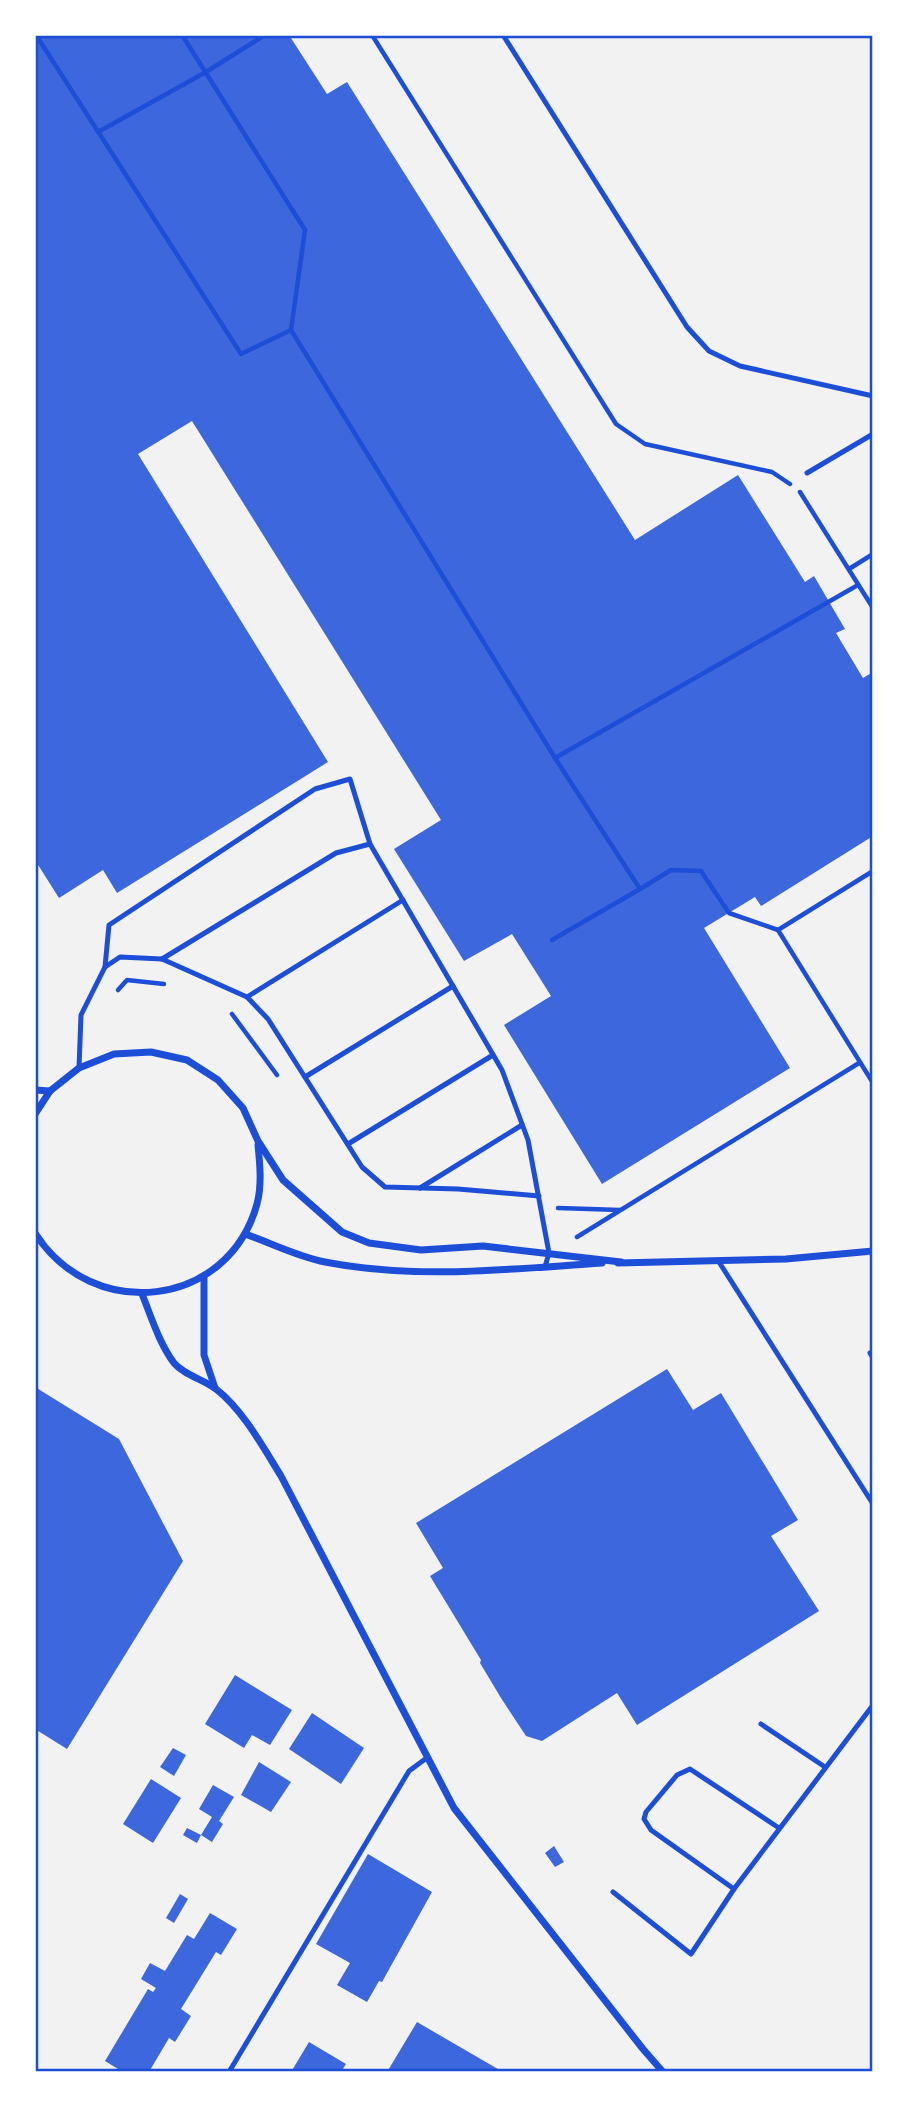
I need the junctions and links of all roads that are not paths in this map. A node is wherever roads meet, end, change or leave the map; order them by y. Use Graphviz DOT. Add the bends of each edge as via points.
graph roads {
  1 [pos="503,35"];
  2 [pos="873,396"];
  3 [pos="873,434"];
  4 [pos="807,473"];
  5 [pos="370,844"];
  6 [pos="403,900"];
  7 [pos="162,959"];
  8 [pos="105,967"];
  9 [pos="453,986"];
  10 [pos="247,997"];
  11 [pos="493,1055"];
  12 [pos="79,1068"];
  13 [pos="305,1077"];
  14 [pos="35,1090"];
  15 [pos="50,1091"];
  16 [pos="35,1114"];
  17 [pos="522,1125"];
  18 [pos="258,1141"];
  19 [pos="348,1144"];
  20 [pos="420,1188"];
  21 [pos="539,1196"];
  22 [pos="35,1233"];
  23 [pos="245,1234"];
  24 [pos="45,1248"];
  25 [pos="35,1251"];
  26 [pos="873,1251"];
  27 [pos="549,1254"];
  28 [pos="621,1262"];
  29 [pos="719,1262"];
  30 [pos="545,1267"];
  31 [pos="204,1276"];
  32 [pos="142,1294"];
  33 [pos="215,1389"];
  34 [pos="873,1504"];
  35 [pos="873,1704"];
  36 [pos="761,1724"];
  37 [pos="428,1757"];
  38 [pos="825,1767"];
  39 [pos="779,1828"];
  40 [pos="734,1889"];
  41 [pos="613,1892"];
  42 [pos="229,2072"];
  43 [pos="663,2072"];
  1 -- 2 [label="lane" via="687,327 709,351 740,366"];
  3 -- 4 [label="lane"];
  5 -- 6 [label="lane"];
  5 -- 7 [label="lane" via="336,853"];
  5 -- 8 [label="lane" via="351,779 314,789 109,925"];
  6 -- 9 [label="lane"];
  6 -- 10 [label="lane"];
  7 -- 8 [label="lane" via="120,957"];
  7 -- 10 [label="lane"];
  8 -- 12 [label="lane" via="81,1015"];
  9 -- 11 [label="lane"];
  9 -- 13 [label="lane"];
  10 -- 13 [label="lane" via="268,1019"];
  11 -- 17 [label="lane"];
  11 -- 19 [label="lane"];
  12 -- 15 [label="street"];
  12 -- 18 [label="street" via="114,1054 151,1052 187,1060 218,1080 243,1108"];
  13 -- 19 [label="lane"];
  14 -- 15 [label="street"];
  15 -- 16 [label="street"];
  17 -- 20 [label="lane"];
  17 -- 21 [label="lane"];
  18 -- 23 [label="street" via="261,1173 257,1204"];
  18 -- 27 [label="street" via="283,1180 342,1232 369,1243 421,1250 483,1246"];
  19 -- 20 [label="lane" via="362,1167 385,1187"];
  20 -- 21 [label="lane"];
  21 -- 27 [label="lane"];
  22 -- 24 [label="street"];
  23 -- 30 [label="street" via="322,1262 396,1273"];
  23 -- 31 [label="street"];
  24 -- 25 [label="street"];
  24 -- 32 [label="street" via="72,1273 105,1288"];
  26 -- 29 [label="street"];
  27 -- 28 [label="street"];
  27 -- 30 [label="lane"];
  28 -- 29 [label="street"];
  28 -- 30 [label="street"];
  29 -- 34 [label="lane"];
  31 -- 32 [label="street" via="173,1289"];
  31 -- 33 [label="street" via="204,1355"];
  32 -- 33 [label="street" via="176,1366"];
  33 -- 37 [label="street" via="253,1430 281,1476"];
  35 -- 38 [label="lane"];
  36 -- 38 [label="lane"];
  37 -- 42 [label="lane" via="409,1772"];
  37 -- 43 [label="street" via="454,1808"];
  38 -- 39 [label="lane"];
  39 -- 40 [label="lane"];
  39 -- 40 [label="lane" via="690,1769 677,1774 646,1812 643,1819 651,1830"];
  40 -- 41 [label="lane" via="691,1954"];
}
